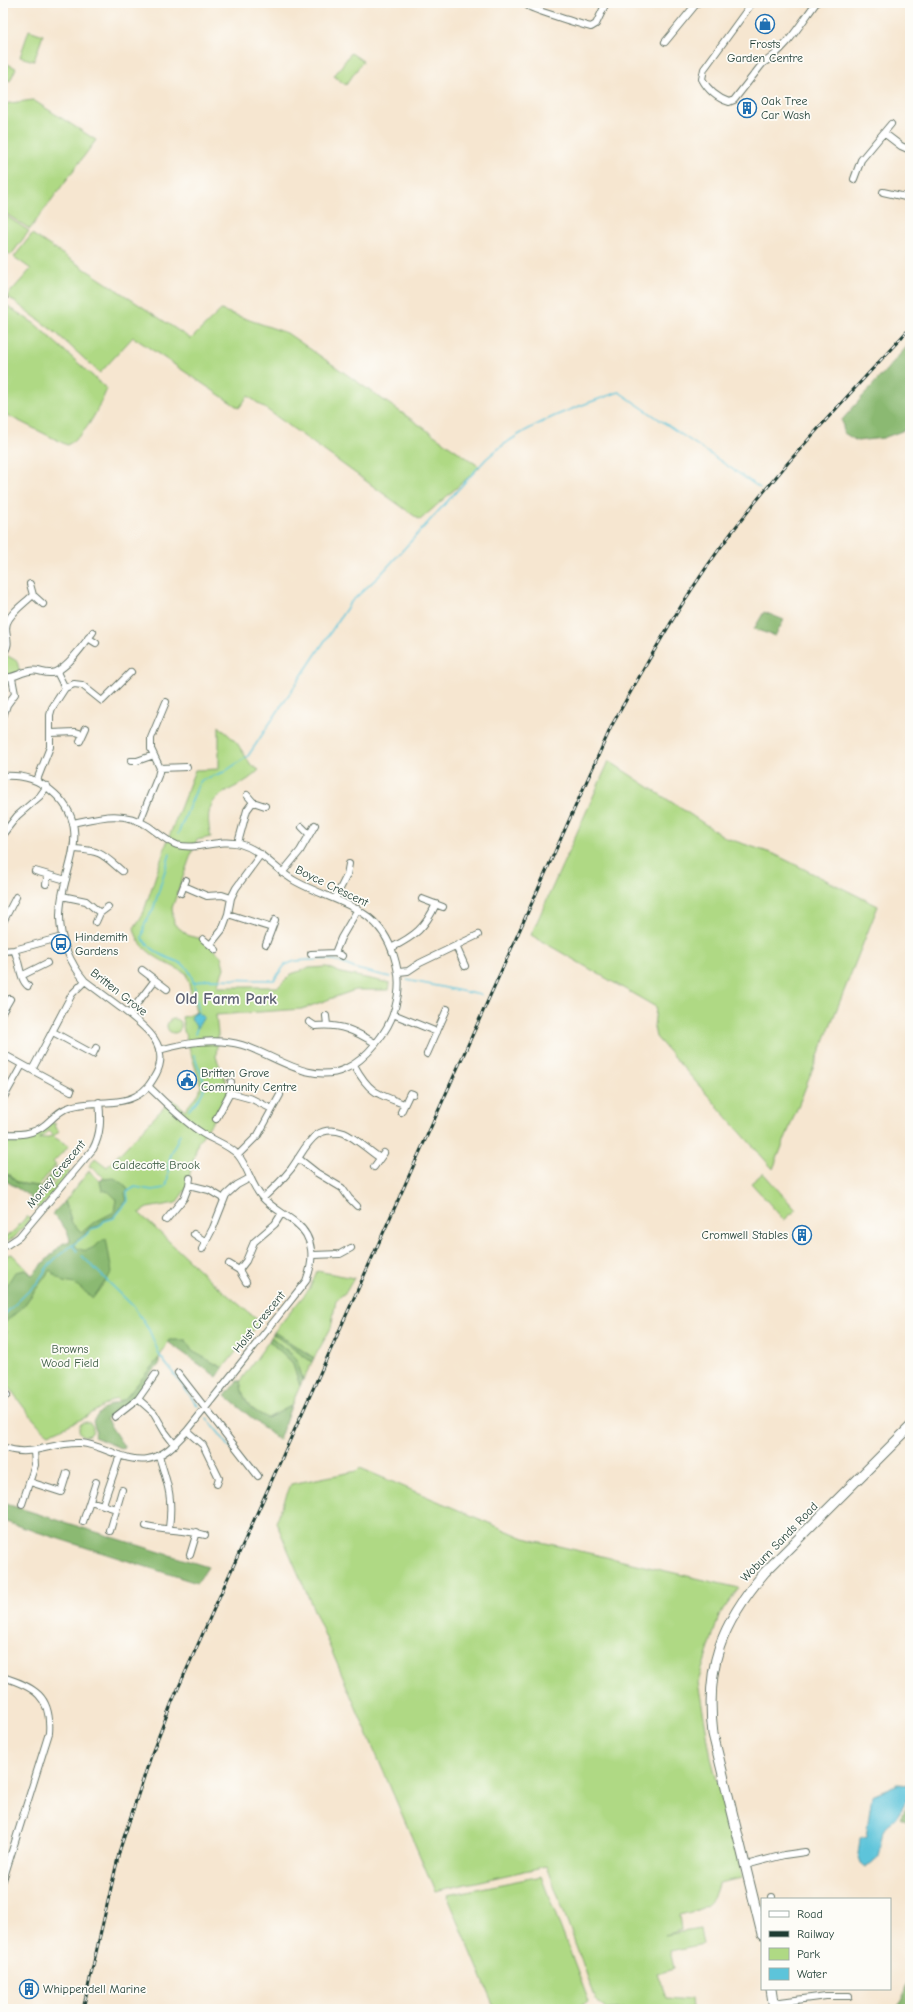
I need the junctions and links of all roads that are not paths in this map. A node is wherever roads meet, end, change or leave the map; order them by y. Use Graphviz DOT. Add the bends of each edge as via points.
graph roads {
  1 [pos="529,3"];
  2 [pos="606,3"];
  3 [pos="697,3"];
  4 [pos="752,3"];
  5 [pos="816,3"];
  6 [pos="665,42"];
  7 [pos="891,124"];
  8 [pos="884,133"];
  9 [pos="910,150"];
  10 [pos="854,179"];
  11 [pos="883,192"];
  12 [pos="910,198"];
  13 [pos="30,584"];
  14 [pos="33,595"];
  15 [pos="43,604"];
  16 [pos="93,632"];
  17 [pos="88,638"];
  18 [pos="96,643"];
  19 [pos="3,653"];
  20 [pos="56,672"];
  21 [pos="131,672"];
  22 [pos="3,677"];
  23 [pos="12,678"];
  24 [pos="65,688"];
  25 [pos="102,701"];
  26 [pos="166,702"];
  27 [pos="106,706"];
  28 [pos="163,709"];
  29 [pos="171,712"];
  30 [pos="3,717"];
  31 [pos="86,728"];
  32 [pos="51,733"];
  33 [pos="82,734"];
  34 [pos="80,741"];
  35 [pos="154,755"];
  36 [pos="131,761"];
  37 [pos="187,767"];
  38 [pos="160,768"];
  39 [pos="3,776"];
  40 [pos="36,780"];
  41 [pos="47,786"];
  42 [pos="247,795"];
  43 [pos="253,802"];
  44 [pos="265,806"];
  45 [pos="140,821"];
  46 [pos="73,822"];
  47 [pos="315,825"];
  48 [pos="302,827"];
  49 [pos="3,834"];
  50 [pos="309,834"];
  51 [pos="238,843"];
  52 [pos="75,849"];
  53 [pos="261,854"];
  54 [pos="349,864"];
  55 [pos="115,865"];
  56 [pos="34,871"];
  57 [pos="110,871"];
  58 [pos="122,871"];
  59 [pos="282,873"];
  60 [pos="48,875"];
  61 [pos="347,875"];
  62 [pos="353,879"];
  63 [pos="66,880"];
  64 [pos="46,884"];
  65 [pos="181,893"];
  66 [pos="62,896"];
  67 [pos="16,897"];
  68 [pos="231,898"];
  69 [pos="336,899"];
  70 [pos="422,899"];
  71 [pos="436,904"];
  72 [pos="108,907"];
  73 [pos="443,907"];
  74 [pos="358,909"];
  75 [pos="100,913"];
  76 [pos="228,914"];
  77 [pos="276,920"];
  78 [pos="3,922"];
  79 [pos="96,922"];
  80 [pos="272,928"];
  81 [pos="478,935"];
  82 [pos="62,938"];
  83 [pos="203,939"];
  84 [pos="266,944"];
  85 [pos="210,945"];
  86 [pos="456,946"];
  87 [pos="392,948"];
  88 [pos="14,950"];
  89 [pos="216,950"];
  90 [pos="3,951"];
  91 [pos="335,953"];
  92 [pos="311,954"];
  93 [pos="342,956"];
  94 [pos="47,963"];
  95 [pos="465,966"];
  96 [pos="142,970"];
  97 [pos="399,972"];
  98 [pos="23,975"];
  99 [pos="155,980"];
  100 [pos="85,981"];
  101 [pos="28,986"];
  102 [pos="167,990"];
  103 [pos="10,999"];
  104 [pos="447,1009"];
  105 [pos="3,1011"];
  106 [pos="129,1014"];
  107 [pos="393,1014"];
  108 [pos="326,1016"];
  109 [pos="309,1022"];
  110 [pos="327,1025"];
  111 [pos="53,1032"];
  112 [pos="437,1032"];
  113 [pos="375,1043"];
  114 [pos="96,1048"];
  115 [pos="159,1050"];
  116 [pos="3,1054"];
  117 [pos="427,1054"];
  118 [pos="22,1065"];
  119 [pos="354,1065"];
  120 [pos="32,1070"];
  121 [pos="231,1082"];
  122 [pos="149,1086"];
  123 [pos="71,1091"];
  124 [pos="230,1093"];
  125 [pos="414,1094"];
  126 [pos="280,1095"];
  127 [pos="4,1097"];
  128 [pos="99,1102"];
  129 [pos="404,1104"];
  130 [pos="272,1109"];
  131 [pos="401,1112"];
  132 [pos="216,1119"];
  133 [pos="3,1134"];
  134 [pos="238,1155"];
  135 [pos="298,1158"];
  136 [pos="374,1167"];
  137 [pos="250,1178"];
  138 [pos="263,1198"];
  139 [pos="224,1199"];
  140 [pos="357,1206"];
  141 [pos="166,1208"];
  142 [pos="171,1212"];
  143 [pos="282,1213"];
  144 [pos="166,1220"];
  145 [pos="194,1234"];
  146 [pos="206,1242"];
  147 [pos="3,1246"];
  148 [pos="351,1248"];
  149 [pos="202,1249"];
  150 [pos="312,1255"];
  151 [pos="229,1264"];
  152 [pos="239,1270"];
  153 [pos="246,1282"];
  154 [pos="178,1373"];
  155 [pos="155,1375"];
  156 [pos="138,1400"];
  157 [pos="205,1409"];
  158 [pos="115,1417"];
  159 [pos="910,1427"];
  160 [pos="187,1431"];
  161 [pos="175,1445"];
  162 [pos="3,1447"];
  163 [pos="34,1451"];
  164 [pos="120,1455"];
  165 [pos="159,1456"];
  166 [pos="67,1473"];
  167 [pos="258,1476"];
  168 [pos="220,1479"];
  169 [pos="30,1482"];
  170 [pos="96,1482"];
  171 [pos="122,1490"];
  172 [pos="90,1501"];
  173 [pos="22,1504"];
  174 [pos="103,1504"];
  175 [pos="116,1509"];
  176 [pos="83,1522"];
  177 [pos="146,1526"];
  178 [pos="169,1528"];
  179 [pos="110,1530"];
  180 [pos="197,1532"];
  181 [pos="205,1535"];
  182 [pos="190,1555"];
  183 [pos="3,1677"];
  184 [pos="805,1852"];
  185 [pos="746,1865"];
  186 [pos="3,1880"];
  187 [pos="761,1930"];
  188 [pos="771,1990"];
  189 [pos="849,1996"];
  190 [pos="773,2006"];
  1 -- 2 [label="street" via="528,6 532,9 591,26 596,24"];
  3 -- 6 [label="street"];
  4 -- 5 [label="street" via="704,70 702,79 706,88 729,102 734,100 764,63 781,48"];
  7 -- 8 [label="street"];
  8 -- 9 [label="street"];
  8 -- 10 [label="street" via="861,160"];
  11 -- 12 [label="street"];
  13 -- 14 [label="street"];
  14 -- 15 [label="street"];
  14 -- 19 [label="street" via="12,615 7,624 9,641"];
  16 -- 17 [label="street"];
  17 -- 18 [label="street"];
  17 -- 20 [label="street" via="74,658"];
  20 -- 23 [label="street" via="49,674 37,669"];
  20 -- 24 [label="street"];
  21 -- 25 [label="street"];
  22 -- 23 [label="street"];
  23 -- 30 [label="street" via="15,694 7,705"];
  24 -- 25 [label="street" via="74,684 82,685"];
  24 -- 32 [label="street" via="52,708"];
  25 -- 27 [label="street"];
  26 -- 28 [label="street"];
  28 -- 29 [label="street"];
  28 -- 35 [label="street" via="151,738"];
  31 -- 33 [label="street"];
  32 -- 33 [label="street"];
  32 -- 40 [label="street" via="50,747"];
  33 -- 34 [label="street"];
  35 -- 36 [label="street" via="143,760"];
  35 -- 38 [label="street"];
  37 -- 38 [label="street"];
  38 -- 45 [label="street"];
  39 -- 40 [label="street, Britten Grove" via="20,776"];
  40 -- 41 [label="street, Britten Grove"];
  41 -- 46 [label="street, Britten Grove" via="64,802"];
  41 -- 49 [label="street"];
  42 -- 43 [label="street"];
  43 -- 44 [label="street"];
  43 -- 51 [label="street" via="247,810"];
  45 -- 46 [label="street, Boyce Crescent" via="120,815 102,815"];
  45 -- 51 [label="street, Boyce Crescent" via="179,846"];
  46 -- 52 [label="street, Britten Grove"];
  47 -- 50 [label="street"];
  48 -- 50 [label="street"];
  50 -- 59 [label="street" via="300,851"];
  51 -- 53 [label="street, Boyce Crescent"];
  52 -- 55 [label="street" via="100,853"];
  52 -- 63 [label="street, Britten Grove"];
  53 -- 59 [label="street, Boyce Crescent"];
  53 -- 68 [label="street"];
  54 -- 61 [label="street"];
  55 -- 57 [label="street"];
  55 -- 58 [label="street"];
  56 -- 60 [label="street"];
  59 -- 69 [label="street, Boyce Crescent"];
  60 -- 63 [label="street"];
  60 -- 64 [label="street"];
  61 -- 62 [label="street"];
  61 -- 69 [label="street"];
  63 -- 66 [label="street, Britten Grove"];
  65 -- 68 [label="street" via="185,883 208,896 222,895"];
  66 -- 75 [label="street" via="86,901"];
  66 -- 82 [label="street, Britten Grove"];
  67 -- 78 [label="street"];
  68 -- 76 [label="street"];
  69 -- 74 [label="street, Boyce Crescent"];
  70 -- 71 [label="street"];
  71 -- 73 [label="street"];
  71 -- 87 [label="street" via="422,929"];
  72 -- 75 [label="street"];
  74 -- 87 [label="street, Boyce Crescent" via="376,923"];
  74 -- 91 [label="street"];
  75 -- 79 [label="street"];
  76 -- 80 [label="street"];
  76 -- 85 [label="street" via="222,930"];
  77 -- 80 [label="street"];
  80 -- 84 [label="street"];
  81 -- 86 [label="street"];
  82 -- 88 [label="street"];
  82 -- 100 [label="street, Britten Grove" via="70,959"];
  83 -- 85 [label="street"];
  85 -- 89 [label="street"];
  86 -- 95 [label="street"];
  86 -- 97 [label="street" via="408,971"];
  87 -- 97 [label="street, Boyce Crescent"];
  88 -- 90 [label="street"];
  88 -- 98 [label="street"];
  91 -- 92 [label="street"];
  91 -- 93 [label="street"];
  94 -- 98 [label="street"];
  96 -- 99 [label="street"];
  97 -- 107 [label="street, Boyce Crescent" via="398,997"];
  98 -- 101 [label="street" via="23,982"];
  99 -- 102 [label="street"];
  99 -- 106 [label="street"];
  100 -- 106 [label="street, Britten Grove"];
  100 -- 111 [label="street" via="72,994"];
  103 -- 105 [label="street"];
  104 -- 112 [label="street"];
  106 -- 115 [label="street, Britten Grove" via="151,1033"];
  107 -- 112 [label="street"];
  107 -- 113 [label="street, Boyce Crescent"];
  108 -- 110 [label="street"];
  109 -- 110 [label="street" via="315,1026"];
  110 -- 113 [label="street" via="348,1028"];
  111 -- 114 [label="street" via="93,1054"];
  111 -- 120 [label="street"];
  112 -- 117 [label="street"];
  113 -- 119 [label="street, Boyce Crescent" via="362,1060"];
  115 -- 119 [label="street, Boyce Crescent" via="203,1041 228,1042 242,1045 307,1072 333,1073"];
  115 -- 122 [label="street, Britten Grove" via="158,1070"];
  116 -- 118 [label="street"];
  118 -- 120 [label="street"];
  118 -- 127 [label="street"];
  119 -- 129 [label="street" via="372,1091"];
  120 -- 123 [label="street"];
  121 -- 124 [label="street"];
  122 -- 128 [label="street, Britten Grove" via="136,1097"];
  122 -- 134 [label="street, Holst Crescent" via="197,1130"];
  124 -- 130 [label="street" via="252,1099"];
  124 -- 132 [label="street"];
  125 -- 129 [label="street" via="410,1093"];
  126 -- 130 [label="street"];
  128 -- 133 [label="street, Britten Grove" via="62,1110 34,1132"];
  128 -- 147 [label="street, Morley Crescent" via="99,1134 93,1149 19,1237"];
  129 -- 131 [label="street"];
  130 -- 134 [label="street" via="258,1135"];
  134 -- 137 [label="street, Holst Crescent"];
  135 -- 136 [label="street" via="310,1140 324,1131 332,1130 345,1134 382,1156"];
  135 -- 138 [label="street"];
  135 -- 140 [label="street" via="317,1173 344,1186 349,1198"];
  137 -- 138 [label="street, Holst Crescent"];
  137 -- 139 [label="street" via="230,1190"];
  138 -- 143 [label="street, Holst Crescent"];
  139 -- 142 [label="street" via="190,1181 184,1198"];
  139 -- 146 [label="street"];
  141 -- 142 [label="street"];
  142 -- 144 [label="street"];
  143 -- 150 [label="street, Holst Crescent" via="298,1224 308,1239"];
  143 -- 152 [label="street" via="275,1224 254,1242"];
  145 -- 146 [label="street"];
  146 -- 149 [label="street"];
  148 -- 150 [label="street" via="340,1254"];
  150 -- 157 [label="street, Holst Crescent" via="306,1281"];
  151 -- 152 [label="street"];
  152 -- 153 [label="street"];
  154 -- 157 [label="street"];
  155 -- 156 [label="street"];
  156 -- 158 [label="street"];
  156 -- 161 [label="street" via="154,1413"];
  157 -- 160 [label="street, Holst Crescent"];
  157 -- 167 [label="street" via="245,1453"];
  159 -- 185 [label="street, Woburn Sands Road" via="765,1572 747,1593 721,1639 714,1663 711,1713 716,1751"];
  160 -- 161 [label="street, Holst Crescent"];
  160 -- 168 [label="street" via="203,1445"];
  161 -- 165 [label="street, Holst Crescent"];
  162 -- 163 [label="street, Holst Crescent" via="22,1452"];
  163 -- 164 [label="street, Holst Crescent" via="80,1443 94,1445"];
  163 -- 169 [label="street" via="35,1465"];
  164 -- 165 [label="street, Holst Crescent" via="136,1459"];
  164 -- 174 [label="street"];
  165 -- 178 [label="street" via="172,1505"];
  166 -- 169 [label="street" via="61,1492"];
  169 -- 173 [label="street"];
  170 -- 172 [label="street"];
  171 -- 175 [label="street"];
  172 -- 174 [label="street"];
  172 -- 176 [label="street"];
  174 -- 175 [label="street"];
  175 -- 179 [label="street"];
  177 -- 178 [label="street" via="161,1530"];
  178 -- 180 [label="street"];
  180 -- 181 [label="street"];
  180 -- 182 [label="street"];
  183 -- 186 [label="street" via="30,1686 37,1692 49,1712 50,1722 49,1733"];
  184 -- 185 [label="street"];
  185 -- 187 [label="street, Woburn Sands Road"];
  188 -- 190 [label="street"];
  189 -- 190 [label="street" via="826,1996"];
}
